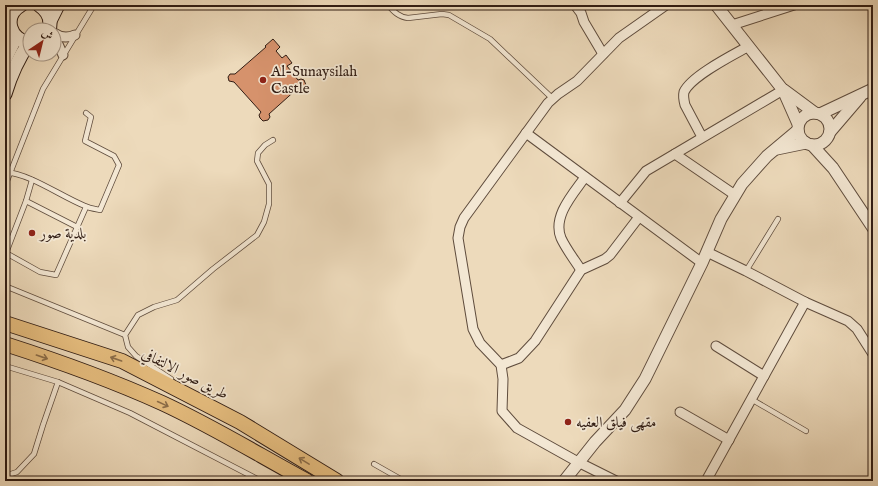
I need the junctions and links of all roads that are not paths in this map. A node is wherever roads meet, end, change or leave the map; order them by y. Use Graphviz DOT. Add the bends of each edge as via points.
graph roads {
  1 [pos="39,5"];
  2 [pos="58,5"];
  3 [pos="94,5"];
  4 [pos="388,5"];
  5 [pos="576,5"];
  6 [pos="666,5"];
  7 [pos="716,5"];
  8 [pos="794,5"];
  9 [pos="14,7"];
  10 [pos="764,9"];
  11 [pos="50,22"];
  12 [pos="53,22"];
  13 [pos="732,25"];
  14 [pos="11,30"];
  15 [pos="75,35"];
  16 [pos="62,37"];
  17 [pos="22,41"];
  18 [pos="749,46"];
  19 [pos="22,53"];
  20 [pos="603,54"];
  21 [pos="63,55"];
  22 [pos="5,59"];
  23 [pos="783,90"];
  24 [pos="869,91"];
  25 [pos="5,94"];
  26 [pos="552,98"];
  27 [pos="86,113"];
  28 [pos="818,114"];
  29 [pos="798,127"];
  30 [pos="526,133"];
  31 [pos="828,136"];
  32 [pos="702,137"];
  33 [pos="273,140"];
  34 [pos="809,144"];
  35 [pos="774,150"];
  36 [pos="674,154"];
  37 [pos="833,168"];
  38 [pos="7,172"];
  39 [pos="585,177"];
  40 [pos="32,180"];
  41 [pos="5,186"];
  42 [pos="735,195"];
  43 [pos="26,201"];
  44 [pos="620,203"];
  45 [pos="86,207"];
  46 [pos="639,217"];
  47 [pos="778,219"];
  48 [pos="77,227"];
  49 [pos="873,228"];
  50 [pos="707,252"];
  51 [pos="702,263"];
  52 [pos="581,270"];
  53 [pos="746,271"];
  54 [pos="5,286"];
  55 [pos="805,302"];
  56 [pos="8,323"];
  57 [pos="126,336"];
  58 [pos="716,346"];
  59 [pos="9,347"];
  60 [pos="873,354"];
  61 [pos="5,366"];
  62 [pos="501,366"];
  63 [pos="764,376"];
  64 [pos="58,382"];
  65 [pos="194,397"];
  66 [pos="751,399"];
  67 [pos="680,412"];
  68 [pos="806,431"];
  69 [pos="729,440"];
  70 [pos="248,448"];
  71 [pos="578,462"];
  72 [pos="374,464"];
  73 [pos="5,476"];
  74 [pos="261,481"];
  75 [pos="295,481"];
  76 [pos="307,481"];
  77 [pos="337,481"];
  78 [pos="404,481"];
  79 [pos="564,481"];
  80 [pos="616,481"];
  81 [pos="706,481"];
  1 -- 11 [label="main road" via="47,12"];
  2 -- 12 [label="main road"];
  3 -- 15 [label="lane"];
  4 -- 26 [label="lane" via="403,18 449,15 490,39"];
  5 -- 20 [label="street"];
  6 -- 20 [label="street" via="619,38"];
  7 -- 13 [label="street"];
  8 -- 10 [label="street"];
  9 -- 14 [label="main road" via="10,19"];
  10 -- 13 [label="street"];
  13 -- 18 [label="street"];
  14 -- 17 [label="main road"];
  14 -- 22 [label="main road"];
  15 -- 16 [label="street"];
  15 -- 21 [label="lane"];
  18 -- 23 [label="street"];
  18 -- 32 [label="street" via="694,78 684,92 685,105"];
  19 -- 25 [label="main road" via="17,60"];
  20 -- 26 [label="street" via="577,81"];
  21 -- 38 [label="lane" via="43,89"];
  23 -- 28 [label="street"];
  23 -- 29 [label="street"];
  23 -- 32 [label="street"];
  24 -- 28 [label="street"];
  24 -- 31 [label="street"];
  26 -- 30 [label="street"];
  27 -- 45 [label="lane" via="91,117 85,141 114,156 120,165 100,210"];
  28 -- 29 [label="street" via="805,116"];
  28 -- 31 [label="street" via="824,116 829,123"];
  29 -- 34 [label="street" via="799,135"];
  29 -- 35 [label="street"];
  30 -- 39 [label="street"];
  30 -- 62 [label="street" via="464,218 458,238 473,329 480,343"];
  31 -- 34 [label="street" via="820,144"];
  31 -- 37 [label="street"];
  32 -- 36 [label="street"];
  33 -- 57 [label="lane" via="258,153 257,161 269,184 269,204 264,222 256,235 177,300 138,314"];
  34 -- 35 [label="street"];
  34 -- 37 [label="street"];
  35 -- 42 [label="street" via="749,175"];
  36 -- 42 [label="street"];
  36 -- 44 [label="street" via="646,171"];
  37 -- 49 [label="street"];
  38 -- 40 [label="lane"];
  38 -- 41 [label="lane"];
  39 -- 44 [label="street"];
  39 -- 52 [label="street" via="566,205 560,227 561,237"];
  40 -- 43 [label="lane"];
  40 -- 45 [label="lane"];
  42 -- 50 [label="street"];
  43 -- 48 [label="lane"];
  43 -- 48 [label="lane" via="6,254 40,272 56,275"];
  44 -- 46 [label="street"];
  45 -- 48 [label="lane"];
  46 -- 51 [label="street"];
  46 -- 52 [label="street" via="606,259"];
  47 -- 53 [label="lane"];
  50 -- 51 [label="street"];
  50 -- 53 [label="street"];
  51 -- 71 [label="street" via="639,389 625,410"];
  52 -- 62 [label="street" via="535,341 519,358"];
  53 -- 55 [label="street"];
  54 -- 57 [label="lane"];
  55 -- 60 [label="street" via="848,321 857,329"];
  55 -- 63 [label="street"];
  65 -- 56 [label="main road, طريق صور الالتفافي, one-way" via="122,361"];
  57 -- 65 [label="lane" via="128,347 136,356"];
  58 -- 63 [label="street"];
  59 -- 70 [label="main road, one-way" via="95,375 162,403"];
  61 -- 64 [label="lane"];
  62 -- 71 [label="street" via="502,411 517,428"];
  63 -- 66 [label="street"];
  64 -- 73 [label="lane" via="34,454 16,472"];
  64 -- 74 [label="lane" via="130,412"];
  77 -- 65 [label="main road, طريق صور الالتفافي, one-way"];
  66 -- 68 [label="lane"];
  66 -- 69 [label="street"];
  67 -- 69 [label="street"];
  69 -- 81 [label="street"];
  70 -- 75 [label="main road" via="259,460"];
  70 -- 76 [label="main road"];
  71 -- 79 [label="street"];
  71 -- 80 [label="street"];
  72 -- 78 [label="lane"];
}
